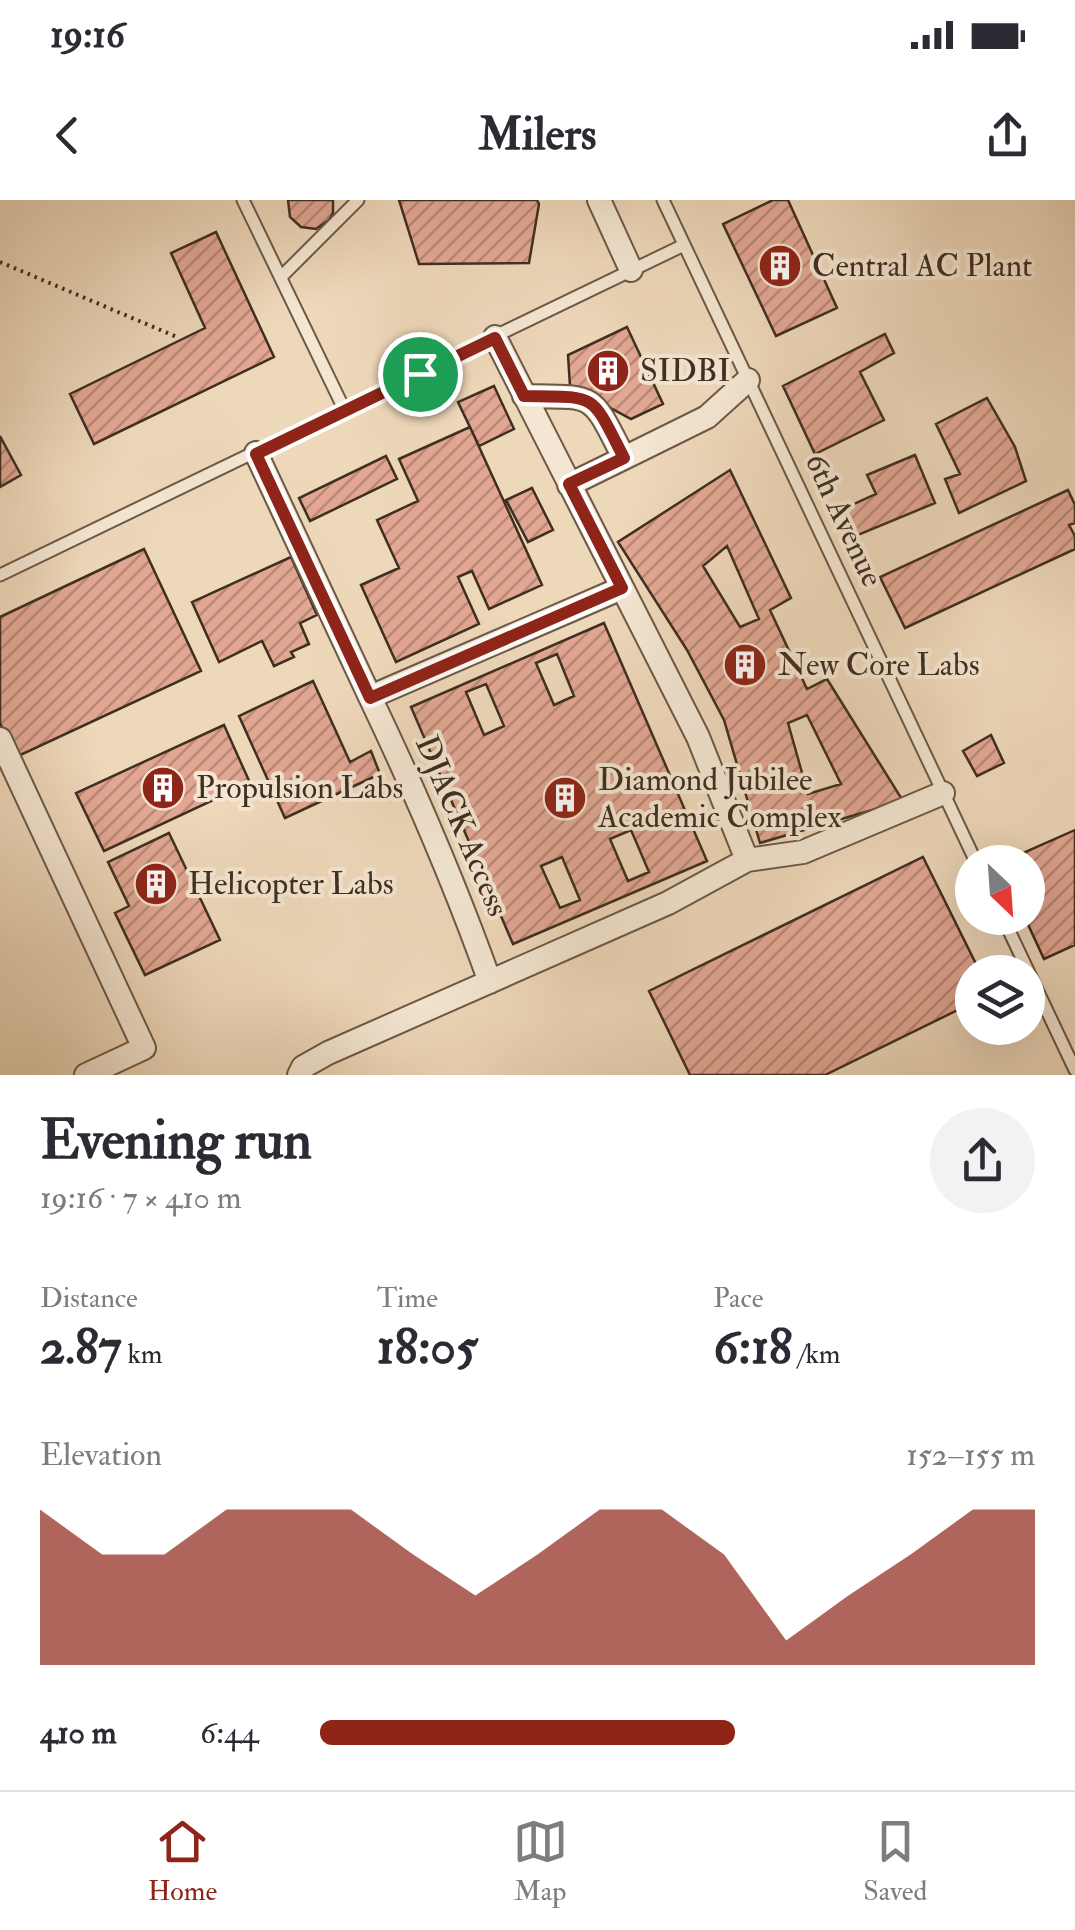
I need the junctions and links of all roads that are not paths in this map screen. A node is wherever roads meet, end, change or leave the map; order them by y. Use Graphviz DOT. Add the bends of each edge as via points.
graph roads {
  1 [pos="243,200"];
  2 [pos="358,200"];
  3 [pos="598,200"];
  4 [pos="663,200"];
  5 [pos="684,245"];
  6 [pos="632,270"];
  7 [pos="281,277"];
  8 [pos="495,338"];
  9 [pos="748,380"];
  10 [pos="524,396"];
  11 [pos="345,411"];
  12 [pos="256,454"];
  13 [pos="624,458"];
  14 [pos="569,484"];
  15 [pos="0,575"];
  16 [pos="622,588"];
  17 [pos="370,698"];
  18 [pos="0,739"];
  19 [pos="943,792"];
  20 [pos="968,845"];
  21 [pos="747,860"];
  22 [pos="1010,935"];
  23 [pos="490,982"];
  24 [pos="1075,1070"];
  25 [pos="86,1075"];
  26 [pos="299,1075"];
  1 -- 7 [label="lane"];
  2 -- 7 [label="lane"];
  3 -- 6 [label="street"];
  4 -- 5 [label="lane, 6th Avenue"];
  5 -- 6 [label="lane"];
  5 -- 9 [label="lane, 6th Avenue"];
  6 -- 8 [label="lane"];
  7 -- 11 [label="lane"];
  8 -- 10 [label="street"];
  8 -- 11 [label="lane"];
  9 -- 13 [label="street" via="707,417"];
  9 -- 19 [label="lane, 6th Avenue"];
  10 -- 13 [label="street" via="580,396 598,406"];
  10 -- 14 [label="street"];
  11 -- 12 [label="lane"];
  12 -- 15 [label="lane"];
  12 -- 17 [label="street, DJACK Access"];
  13 -- 14 [label="street"];
  14 -- 16 [label="street"];
  16 -- 17 [label="street"];
  16 -- 21 [label="street" via="698,736"];
  17 -- 23 [label="street, DJACK Access" via="456,888"];
  18 -- 25 [label="street" via="144,1048"];
  19 -- 20 [label="lane, 6th Avenue"];
  19 -- 21 [label="street" via="803,852"];
  21 -- 23 [label="street"];
  22 -- 24 [label="lane"];
  23 -- 26 [label="street" via="328,1053"];
}
